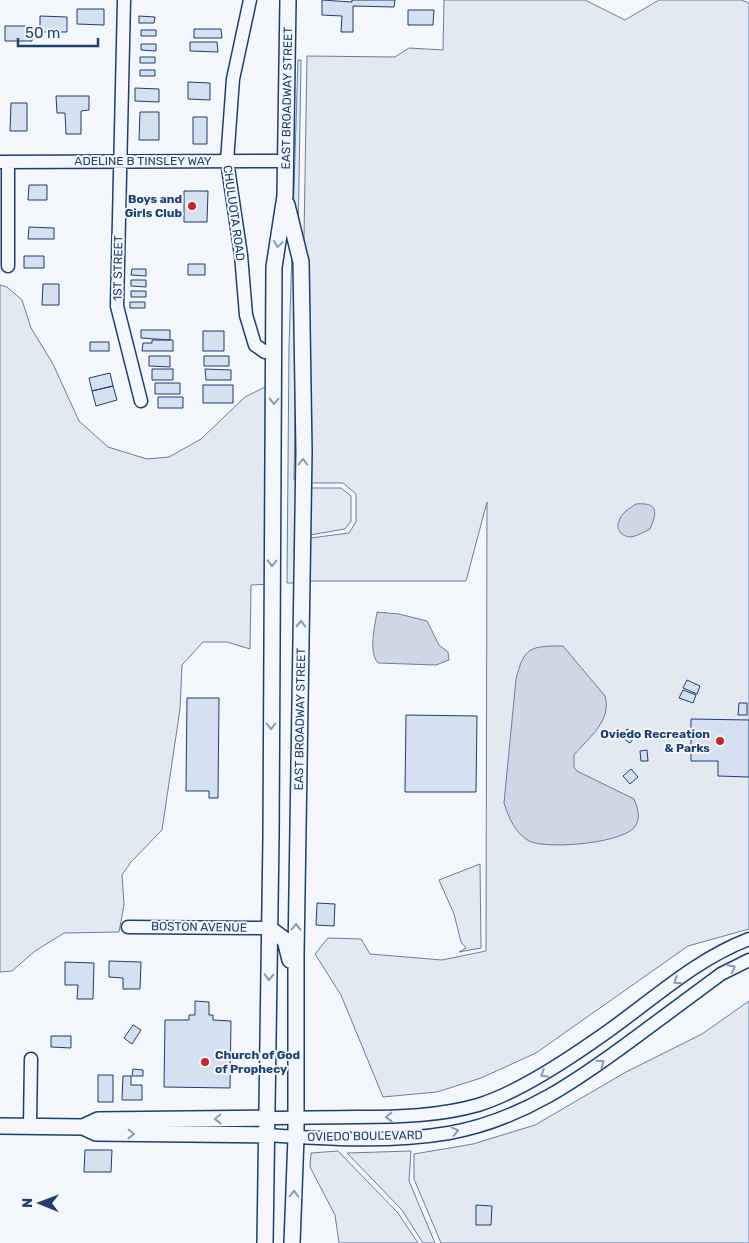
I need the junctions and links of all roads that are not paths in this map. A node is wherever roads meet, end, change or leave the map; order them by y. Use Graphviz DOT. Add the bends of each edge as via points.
graph roads {
  1 [pos="124,0"];
  2 [pos="250,0"];
  3 [pos="288,0"];
  4 [pos="227,161"];
  5 [pos="286,161"];
  6 [pos="4,162"];
  7 [pos="120,162"];
  8 [pos="285,196"];
  9 [pos="8,266"];
  10 [pos="274,352"];
  11 [pos="141,401"];
  12 [pos="128,926"];
  13 [pos="269,928"];
  14 [pos="749,939"];
  15 [pos="749,960"];
  16 [pos="296,1055"];
  17 [pos="31,1059"];
  18 [pos="267,1118"];
  19 [pos="296,1118"];
  20 [pos="0,1126"];
  21 [pos="30,1126"];
  22 [pos="83,1127"];
  23 [pos="267,1135"];
  24 [pos="296,1137"];
  25 [pos="265,1243"];
  26 [pos="292,1243"];
  1 -- 7 [label="street, 1ST STREET"];
  2 -- 4 [label="street, CHULUOTA ROAD" via="233,79"];
  3 -- 5 [label="main road, EAST BROADWAY STREET"];
  4 -- 5 [label="street, ADELINE B TINSLEY WAY"];
  4 -- 7 [label="street, ADELINE B TINSLEY WAY"];
  4 -- 10 [label="street, CHULUOTA ROAD" via="246,315 255,345 265,352"];
  5 -- 8 [label="main road, EAST BROADWAY STREET"];
  6 -- 7 [label="street, ADELINE B TINSLEY WAY"];
  6 -- 9 [label="street"];
  7 -- 11 [label="street, 1ST STREET" via="117,306"];
  8 -- 10 [label="main road, EAST BROADWAY STREET, one-way" via="274,267"];
  16 -- 8 [label="main road, EAST BROADWAY STREET, one-way" via="304,452 301,262"];
  10 -- 13 [label="main road, EAST BROADWAY STREET, one-way"];
  12 -- 13 [label="street, BOSTON AVENUE"];
  13 -- 16 [label="main road" via="285,940 288,947 288,1038"];
  13 -- 18 [label="main road, EAST BROADWAY STREET, one-way"];
  14 -- 19 [label="street, OVIEDO BOULEVARD, one-way" via="726,948 537,1078 480,1104 410,1116"];
  24 -- 15 [label="street, OVIEDO BOULEVARD, one-way" via="420,1137 450,1133 523,1109 559,1092 721,974"];
  16 -- 19 [label="main road, EAST BROADWAY STREET"];
  17 -- 21 [label="street"];
  18 -- 19 [label="street, OVIEDO BOULEVARD"];
  18 -- 22 [label="main road, OVIEDO BOULEVARD, one-way" via="98,1120"];
  18 -- 23 [label="main road, EAST BROADWAY STREET"];
  19 -- 24 [label="main road, EAST BROADWAY STREET"];
  20 -- 21 [label="main road, OVIEDO BOULEVARD"];
  21 -- 22 [label="main road, OVIEDO BOULEVARD"];
  22 -- 23 [label="main road, OVIEDO BOULEVARD, one-way" via="96,1133"];
  23 -- 24 [label="street, OVIEDO BOULEVARD"];
  23 -- 25 [label="main road, EAST BROADWAY STREET"];
  26 -- 24 [label="main road, EAST BROADWAY STREET, one-way"];
}
